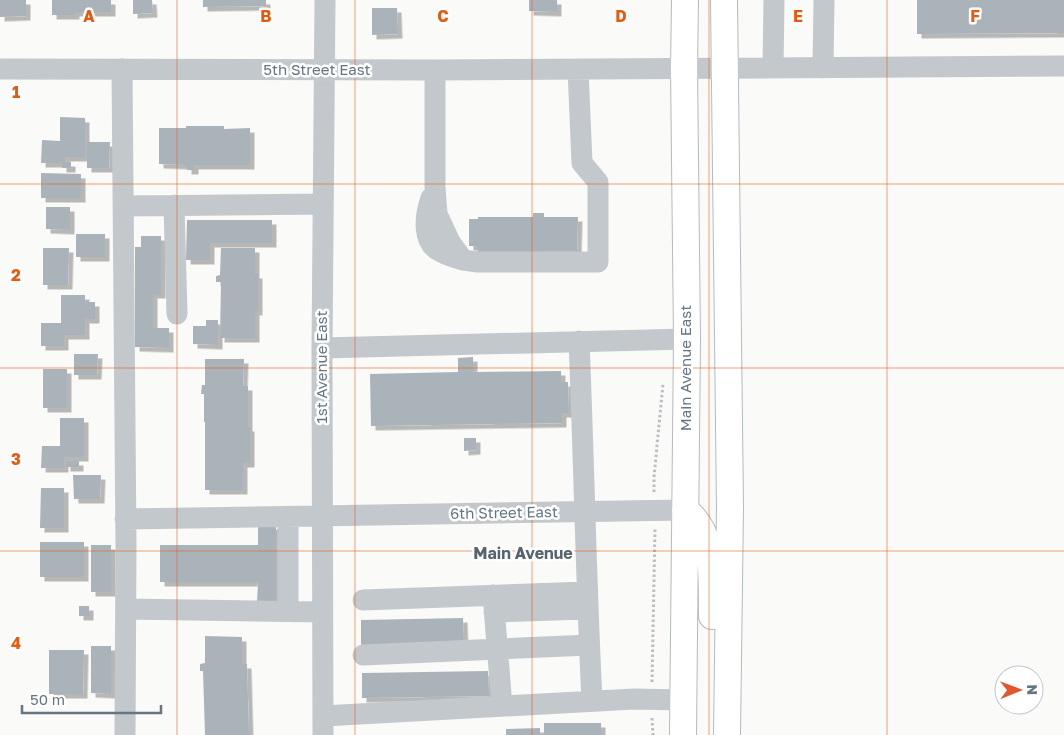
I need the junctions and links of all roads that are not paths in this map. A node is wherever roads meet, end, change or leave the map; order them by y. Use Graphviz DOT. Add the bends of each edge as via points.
graph roads {
  1 [pos="324,0"];
  2 [pos="685,0"];
  3 [pos="724,0"];
  4 [pos="774,0"];
  5 [pos="824,0"];
  6 [pos="1064,66"];
  7 [pos="724,68"];
  8 [pos="773,68"];
  9 [pos="823,68"];
  10 [pos="0,69"];
  11 [pos="122,69"];
  12 [pos="578,69"];
  13 [pos="325,70"];
  14 [pos="435,70"];
  15 [pos="684,70"];
  16 [pos="323,204"];
  17 [pos="174,205"];
  18 [pos="123,206"];
  19 [pos="177,314"];
  20 [pos="687,339"];
  21 [pos="579,342"];
  22 [pos="322,348"];
  23 [pos="685,510"];
  24 [pos="586,512"];
  25 [pos="322,516"];
  26 [pos="288,517"];
  27 [pos="126,519"];
  28 [pos="363,600"];
  29 [pos="587,600"];
  30 [pos="493,604"];
  31 [pos="126,609"];
  32 [pos="288,611"];
  33 [pos="322,612"];
  34 [pos="589,645"];
  35 [pos="497,650"];
  36 [pos="363,655"];
  37 [pos="684,700"];
  38 [pos="592,701"];
  39 [pos="502,706"];
  40 [pos="323,725"];
  41 [pos="125,735"];
  42 [pos="682,735"];
  43 [pos="727,735"];
  1 -- 13 [label="street, 1st Avenue East"];
  2 -- 15 [label="main road, Main Avenue East"];
  3 -- 7 [label="main road"];
  4 -- 8 [label="street"];
  5 -- 9 [label="street"];
  6 -- 9 [label="street, 5th Street East"];
  7 -- 8 [label="street, 5th Street East"];
  7 -- 15 [label="street, 5th Street East"];
  7 -- 43 [label="main road" via="730,507"];
  8 -- 9 [label="street, 5th Street East"];
  10 -- 11 [label="street, 5th Street East"];
  11 -- 13 [label="street, 5th Street East"];
  11 -- 18 [label="street"];
  12 -- 14 [label="street, 5th Street East"];
  12 -- 14 [label="street" via="582,163 598,182 598,262 463,260 437,214"];
  12 -- 15 [label="street, 5th Street East"];
  13 -- 14 [label="street, 5th Street East"];
  13 -- 16 [label="street, 1st Avenue East"];
  15 -- 20 [label="main road, Main Avenue East"];
  16 -- 17 [label="street"];
  16 -- 22 [label="street, 1st Avenue East"];
  17 -- 18 [label="street"];
  17 -- 19 [label="street"];
  18 -- 27 [label="street"];
  20 -- 21 [label="street"];
  20 -- 23 [label="main road, Main Avenue East"];
  21 -- 22 [label="street"];
  21 -- 24 [label="street"];
  22 -- 25 [label="street, 1st Avenue East"];
  23 -- 24 [label="street, 6th Street East"];
  23 -- 37 [label="main road, Main Avenue East"];
  23 -- 43 [label="main road" via="695,517 708,543 713,684"];
  24 -- 25 [label="street, 6th Street East"];
  24 -- 29 [label="street"];
  25 -- 26 [label="street, 6th Street East"];
  25 -- 33 [label="street, 1st Avenue East"];
  26 -- 27 [label="street, 6th Street East"];
  26 -- 32 [label="street"];
  27 -- 31 [label="street"];
  28 -- 30 [label="street"];
  29 -- 30 [label="street"];
  29 -- 34 [label="street"];
  30 -- 35 [label="street"];
  31 -- 32 [label="street"];
  31 -- 41 [label="street"];
  32 -- 33 [label="street"];
  33 -- 40 [label="street, 1st Avenue East"];
  34 -- 35 [label="street"];
  34 -- 38 [label="street"];
  35 -- 36 [label="street"];
  35 -- 39 [label="street"];
  37 -- 38 [label="street"];
  37 -- 42 [label="main road, Main Avenue East"];
  38 -- 39 [label="street"];
  39 -- 40 [label="street"];
}
